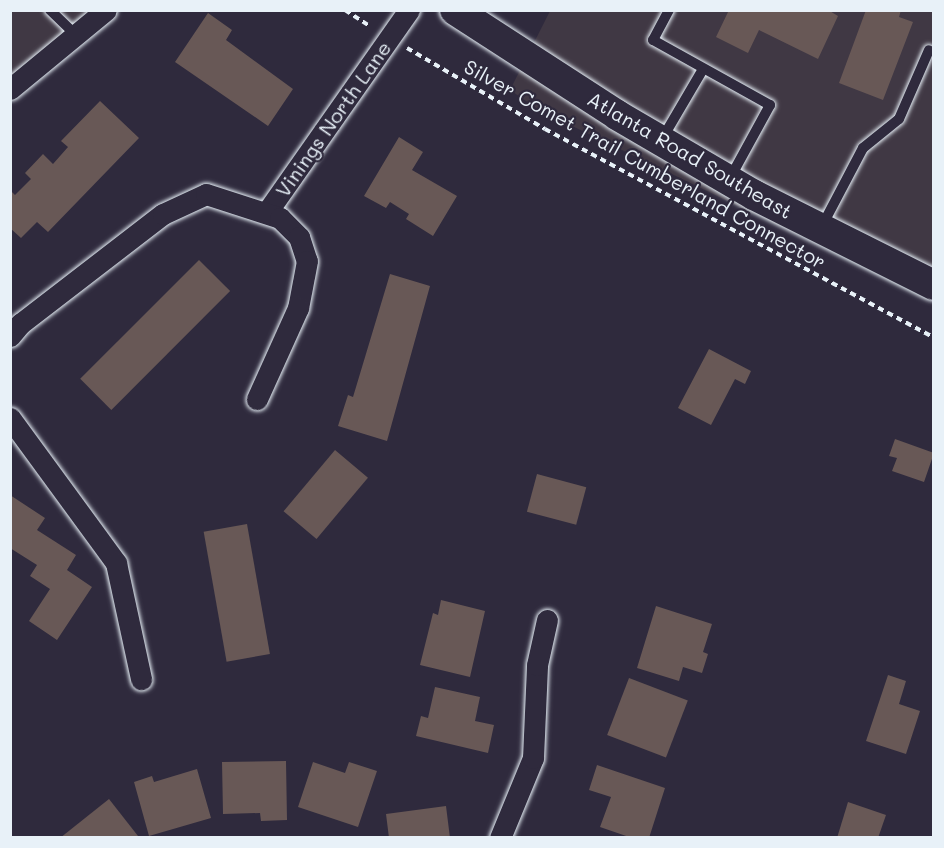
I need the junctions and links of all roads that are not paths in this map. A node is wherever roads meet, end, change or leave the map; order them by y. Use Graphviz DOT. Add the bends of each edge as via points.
graph roads {
  1 [pos="50,10"];
  2 [pos="106,10"];
  3 [pos="410,10"];
  4 [pos="454,10"];
  5 [pos="669,10"];
  6 [pos="76,35"];
  7 [pos="929,50"];
  8 [pos="703,69"];
  9 [pos="10,89"];
  10 [pos="661,140"];
  11 [pos="728,180"];
  12 [pos="267,212"];
  13 [pos="820,230"];
  14 [pos="933,285"];
  15 [pos="10,336"];
  16 [pos="257,399"];
  17 [pos="10,418"];
  18 [pos="547,620"];
  19 [pos="141,679"];
  20 [pos="500,837"];
  1 -- 6 [label="lane"];
  2 -- 6 [label="street"];
  3 -- 12 [label="street, Vinings North Lane"];
  4 -- 10 [label="main road, Atlanta Road Southeast"];
  5 -- 8 [label="lane" via="653,40"];
  6 -- 9 [label="street"];
  7 -- 13 [label="lane" via="899,119 863,148"];
  8 -- 10 [label="lane"];
  8 -- 11 [label="lane" via="770,105"];
  10 -- 11 [label="main road, Atlanta Road Southeast"];
  11 -- 13 [label="main road, Atlanta Road Southeast"];
  12 -- 15 [label="street, Vinings North Lane" via="206,194 163,214 20,324"];
  12 -- 16 [label="street" via="280,218 299,237 307,261 298,308"];
  13 -- 14 [label="main road, Atlanta Road Southeast"];
  17 -- 19 [label="street" via="116,563"];
  18 -- 20 [label="street" via="537,665 533,758"];
}
